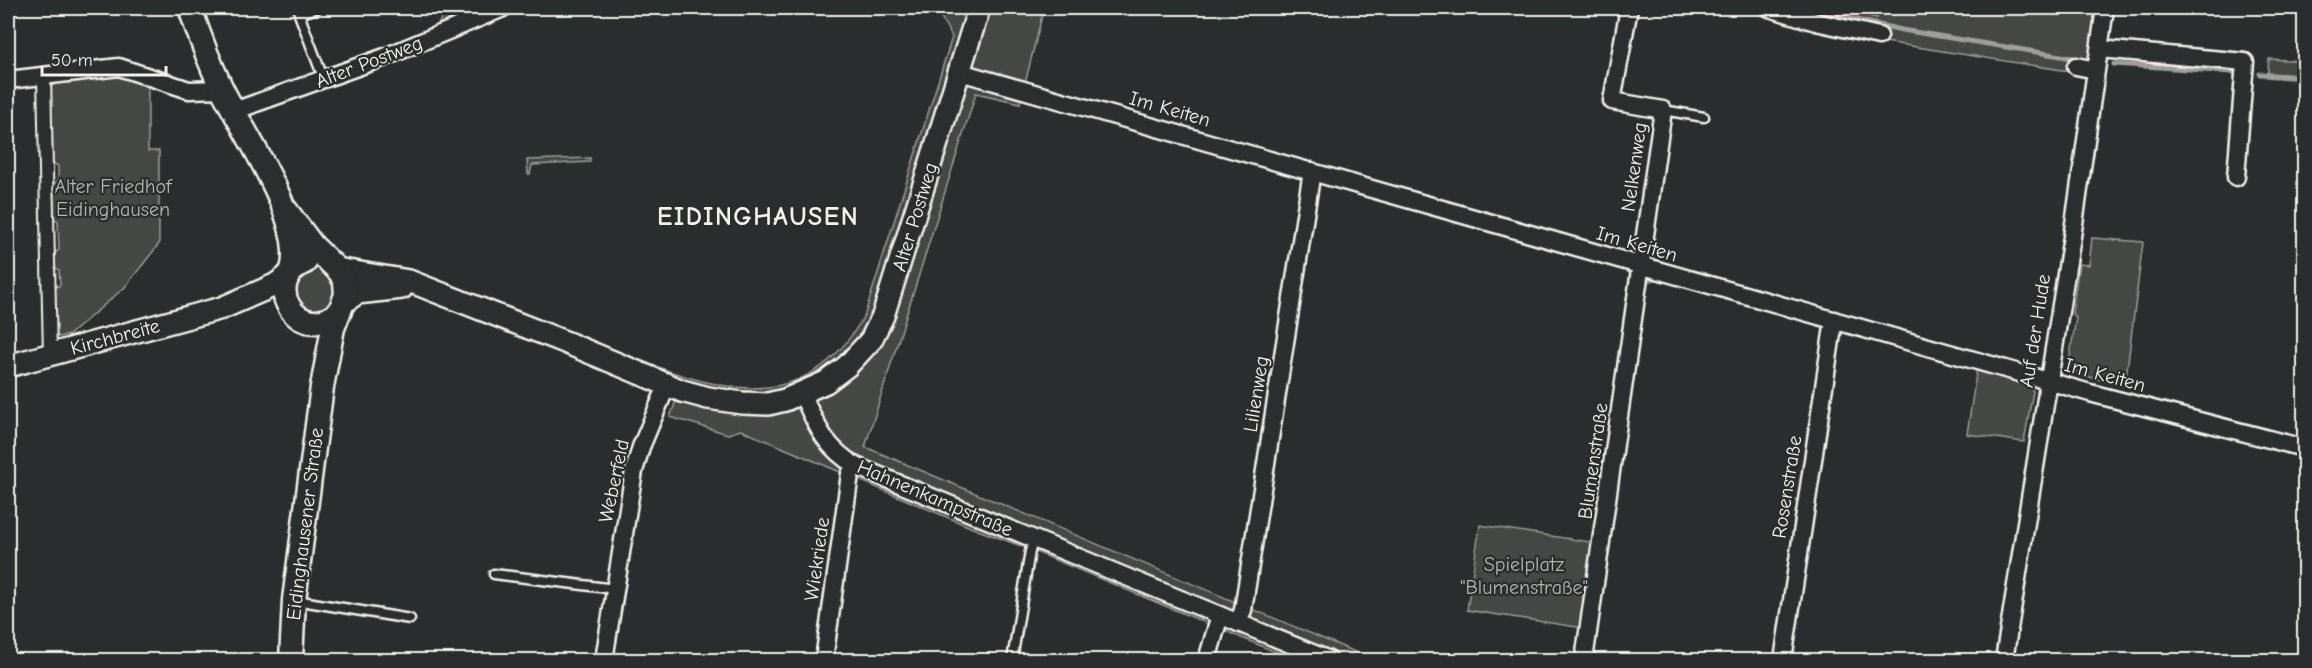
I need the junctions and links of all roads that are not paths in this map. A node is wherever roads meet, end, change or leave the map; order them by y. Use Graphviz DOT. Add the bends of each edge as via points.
graph roads {
  1 [pos="189,8"];
  2 [pos="317,8"];
  3 [pos="503,8"];
  4 [pos="979,8"];
  5 [pos="1629,8"];
  6 [pos="1769,8"];
  7 [pos="2105,8"];
  8 [pos="1879,36"];
  9 [pos="2100,49"];
  10 [pos="2076,66"];
  11 [pos="2096,70"];
  12 [pos="960,72"];
  13 [pos="44,75"];
  14 [pos="324,80"];
  15 [pos="8,81"];
  16 [pos="215,89"];
  17 [pos="234,111"];
  18 [pos="1663,111"];
  19 [pos="1704,117"];
  20 [pos="1312,171"];
  21 [pos="2236,177"];
  22 [pos="283,206"];
  23 [pos="332,266"];
  24 [pos="1641,267"];
  25 [pos="290,273"];
  26 [pos="433,290"];
  27 [pos="288,306"];
  28 [pos="342,306"];
  29 [pos="222,308"];
  30 [pos="1834,320"];
  31 [pos="305,321"];
  32 [pos="50,355"];
  33 [pos="8,366"];
  34 [pos="2048,380"];
  35 [pos="667,385"];
  36 [pos="322,387"];
  37 [pos="802,394"];
  38 [pos="2304,448"];
  39 [pos="856,466"];
  40 [pos="1034,539"];
  41 [pos="494,574"];
  42 [pos="615,589"];
  43 [pos="294,600"];
  44 [pos="1220,615"];
  45 [pos="410,619"];
  46 [pos="1238,623"];
  47 [pos="291,660"];
  48 [pos="604,660"];
  49 [pos="824,660"];
  50 [pos="1012,660"];
  51 [pos="1207,660"];
  52 [pos="1329,660"];
  53 [pos="1584,660"];
  54 [pos="1782,660"];
  55 [pos="2004,660"];
  1 -- 16 [label="main road, Eidinghausener Straße"];
  2 -- 14 [label="lane" via="299,14"];
  3 -- 14 [label="street, Alter Postweg"];
  4 -- 12 [label="street, Alter Postweg"];
  5 -- 18 [label="street, Nelkenweg" via="1612,101"];
  6 -- 8 [label="street"];
  7 -- 9 [label="street, Auf der Hude"];
  9 -- 11 [label="street, Auf der Hude"];
  9 -- 21 [label="street" via="2245,62"];
  10 -- 11 [label="street"];
  11 -- 34 [label="street, Auf der Hude"];
  12 -- 20 [label="street, Im Keiten"];
  12 -- 37 [label="street, Alter Postweg" via="897,275 872,340 847,366"];
  13 -- 15 [label="street"];
  13 -- 16 [label="street" via="119,68 189,90"];
  13 -- 32 [label="street"];
  14 -- 17 [label="street, Alter Postweg"];
  16 -- 17 [label="main road, Eidinghausener Straße"];
  17 -- 22 [label="main road, Eidinghausener Straße"];
  18 -- 19 [label="lane"];
  18 -- 24 [label="street, Nelkenweg"];
  20 -- 24 [label="street, Im Keiten"];
  20 -- 46 [label="street, Lilienweg"];
  22 -- 23 [label="main road, Eidinghausener Straße"];
  22 -- 25 [label="main road, Eidinghausener Straße" via="294,247"];
  23 -- 25 [label="main road" via="310,261"];
  23 -- 26 [label="street" via="409,281"];
  23 -- 28 [label="main road, Eidinghausener Straße" via="345,282"];
  24 -- 30 [label="street, Im Keiten"];
  24 -- 53 [label="street, Blumenstraße"];
  25 -- 27 [label="main road, Eidinghausener Straße" via="284,294"];
  25 -- 29 [label="street, Kirchbreite" via="275,285"];
  26 -- 28 [label="street" via="373,290 357,293"];
  26 -- 35 [label="street"];
  27 -- 29 [label="street, Kirchbreite"];
  27 -- 31 [label="main road, Eidinghausener Straße"];
  28 -- 31 [label="main road" via="328,320"];
  28 -- 36 [label="main road, Eidinghausener Straße" via="333,328"];
  29 -- 32 [label="street, Kirchbreite"];
  30 -- 34 [label="street, Im Keiten"];
  30 -- 54 [label="street, Rosenstraße"];
  31 -- 36 [label="main road, Eidinghausener Straße" via="319,353"];
  32 -- 33 [label="street, Kirchbreite"];
  34 -- 38 [label="street, Im Keiten"];
  34 -- 55 [label="street, Auf der Hude"];
  35 -- 37 [label="street" via="708,398 742,403 768,404"];
  35 -- 42 [label="street, Weberfeld" via="634,471"];
  36 -- 43 [label="main road, Eidinghausener Straße"];
  37 -- 39 [label="street, Hahnenkampstraße" via="820,434 840,456"];
  39 -- 40 [label="street, Hahnenkampstraße"];
  39 -- 49 [label="street, Wiekriede" via="850,474"];
  40 -- 44 [label="street, Hahnenkampstraße"];
  40 -- 50 [label="lane"];
  41 -- 42 [label="lane"];
  42 -- 48 [label="street, Weberfeld"];
  43 -- 45 [label="lane"];
  43 -- 47 [label="main road, Eidinghausener Straße"];
  44 -- 46 [label="street, Hahnenkampstraße"];
  44 -- 51 [label="street"];
  46 -- 52 [label="street, Hahnenkampstraße"];
}
